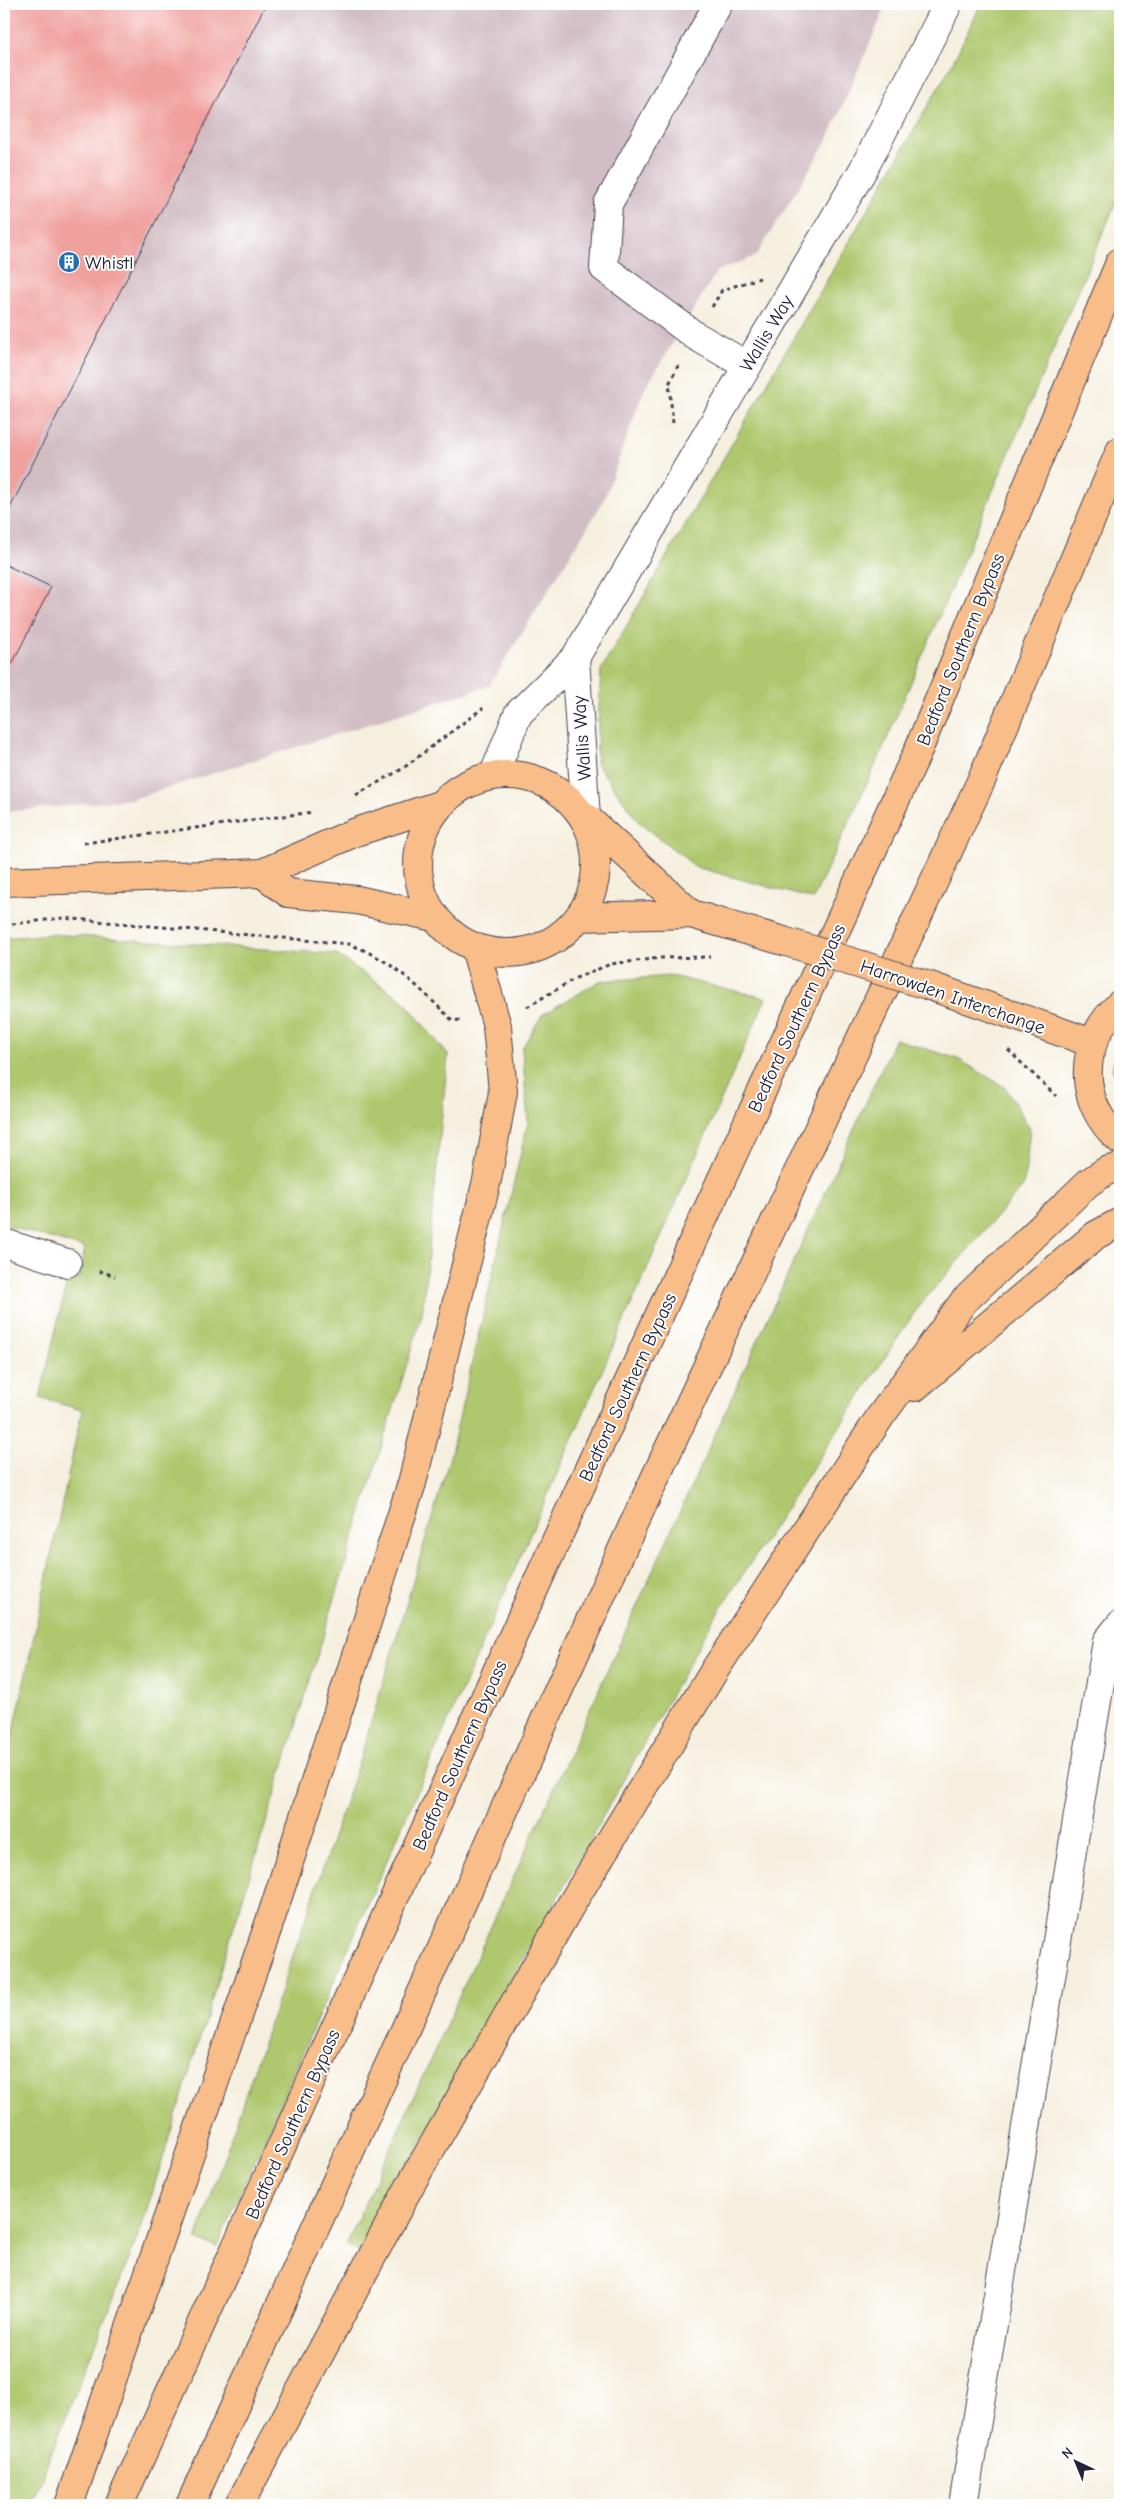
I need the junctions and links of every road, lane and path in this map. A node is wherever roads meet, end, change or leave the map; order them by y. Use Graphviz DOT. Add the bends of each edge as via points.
graph roads {
  1 [pos="718,4"];
  2 [pos="948,4"];
  3 [pos="1120,262"];
  4 [pos="746,365"];
  5 [pos="669,384"];
  6 [pos="669,432"];
  7 [pos="1120,451"];
  8 [pos="575,658"];
  9 [pos="489,703"];
  10 [pos="494,774"];
  11 [pos="351,797"];
  12 [pos="439,805"];
  13 [pos="321,809"];
  14 [pos="586,818"];
  15 [pos="81,844"];
  16 [pos="262,873"];
  17 [pos="4,882"];
  18 [pos="691,914"];
  19 [pos="434,917"];
  20 [pos="579,917"];
  21 [pos="4,925"];
  22 [pos="476,951"];
  23 [pos="715,958"];
  24 [pos="1120,1004"];
  25 [pos="521,1010"];
  26 [pos="468,1018"];
  27 [pos="1092,1044"];
  28 [pos="1007,1049"];
  29 [pos="1062,1103"];
  30 [pos="1120,1140"];
  31 [pos="1120,1167"];
  32 [pos="1120,1222"];
  33 [pos="4,1243"];
  34 [pos="67,1263"];
  35 [pos="880,1417"];
  36 [pos="1120,1625"];
  37 [pos="69,2505"];
  38 [pos="119,2505"];
  39 [pos="190,2505"];
  40 [pos="239,2505"];
  41 [pos="963,2505"];
  1 -- 4 [label="street" via="608,204 604,268 694,335"];
  2 -- 4 [label="street, Wallis Way" via="863,170"];
  3 -- 38 [label="main road, Bedford Southern Bypass" via="917,752"];
  4 -- 8 [label="street, Wallis Way"];
  5 -- 6 [label="path" via="674,423"];
  7 -- 39 [label="main road" via="981,782 634,1523"];
  8 -- 10 [label="street, Wallis Way" via="518,714"];
  8 -- 14 [label="street, Wallis Way"];
  9 -- 11 [label="path" via="402,769"];
  10 -- 12 [label="main road" via="462,787"];
  10 -- 14 [label="main road" via="524,774 546,783 566,796"];
  12 -- 16 [label="main road" via="356,832"];
  12 -- 19 [label="main road" via="422,842 419,864 423,893"];
  13 -- 15 [label="path"];
  14 -- 18 [label="main road"];
  14 -- 20 [label="main road" via="595,842 593,867"];
  16 -- 17 [label="main road"];
  16 -- 19 [label="main road" via="288,893 357,900"];
  18 -- 20 [label="main road, Harrowden Interchange"];
  18 -- 27 [label="main road, Harrowden Interchange, bridge" via="930,986"];
  19 -- 22 [label="main road" via="452,937"];
  20 -- 22 [label="main road" via="558,939 533,952 504,956"];
  21 -- 26 [label="path" via="63,918 349,944 375,954 406,975 453,1020"];
  22 -- 37 [label="main road" via="497,1026 503,1092 487,1180 412,1483 273,1912"];
  23 -- 25 [label="path" via="660,958 610,964 576,978"];
  24 -- 27 [label="main road" via="1106,1016"];
  27 -- 30 [label="main road" via="1087,1073 1092,1103 1107,1129"];
  28 -- 29 [label="path"];
  31 -- 35 [label="main road" via="1106,1171 1088,1183 964,1301"];
  32 -- 35 [label="main road" via="1096,1235 1065,1260"];
  33 -- 34 [label="street"];
  35 -- 40 [label="main road" via="716,1668 569,1908 412,2182"];
  36 -- 41 [label="street" via="1107,1641"];
}
